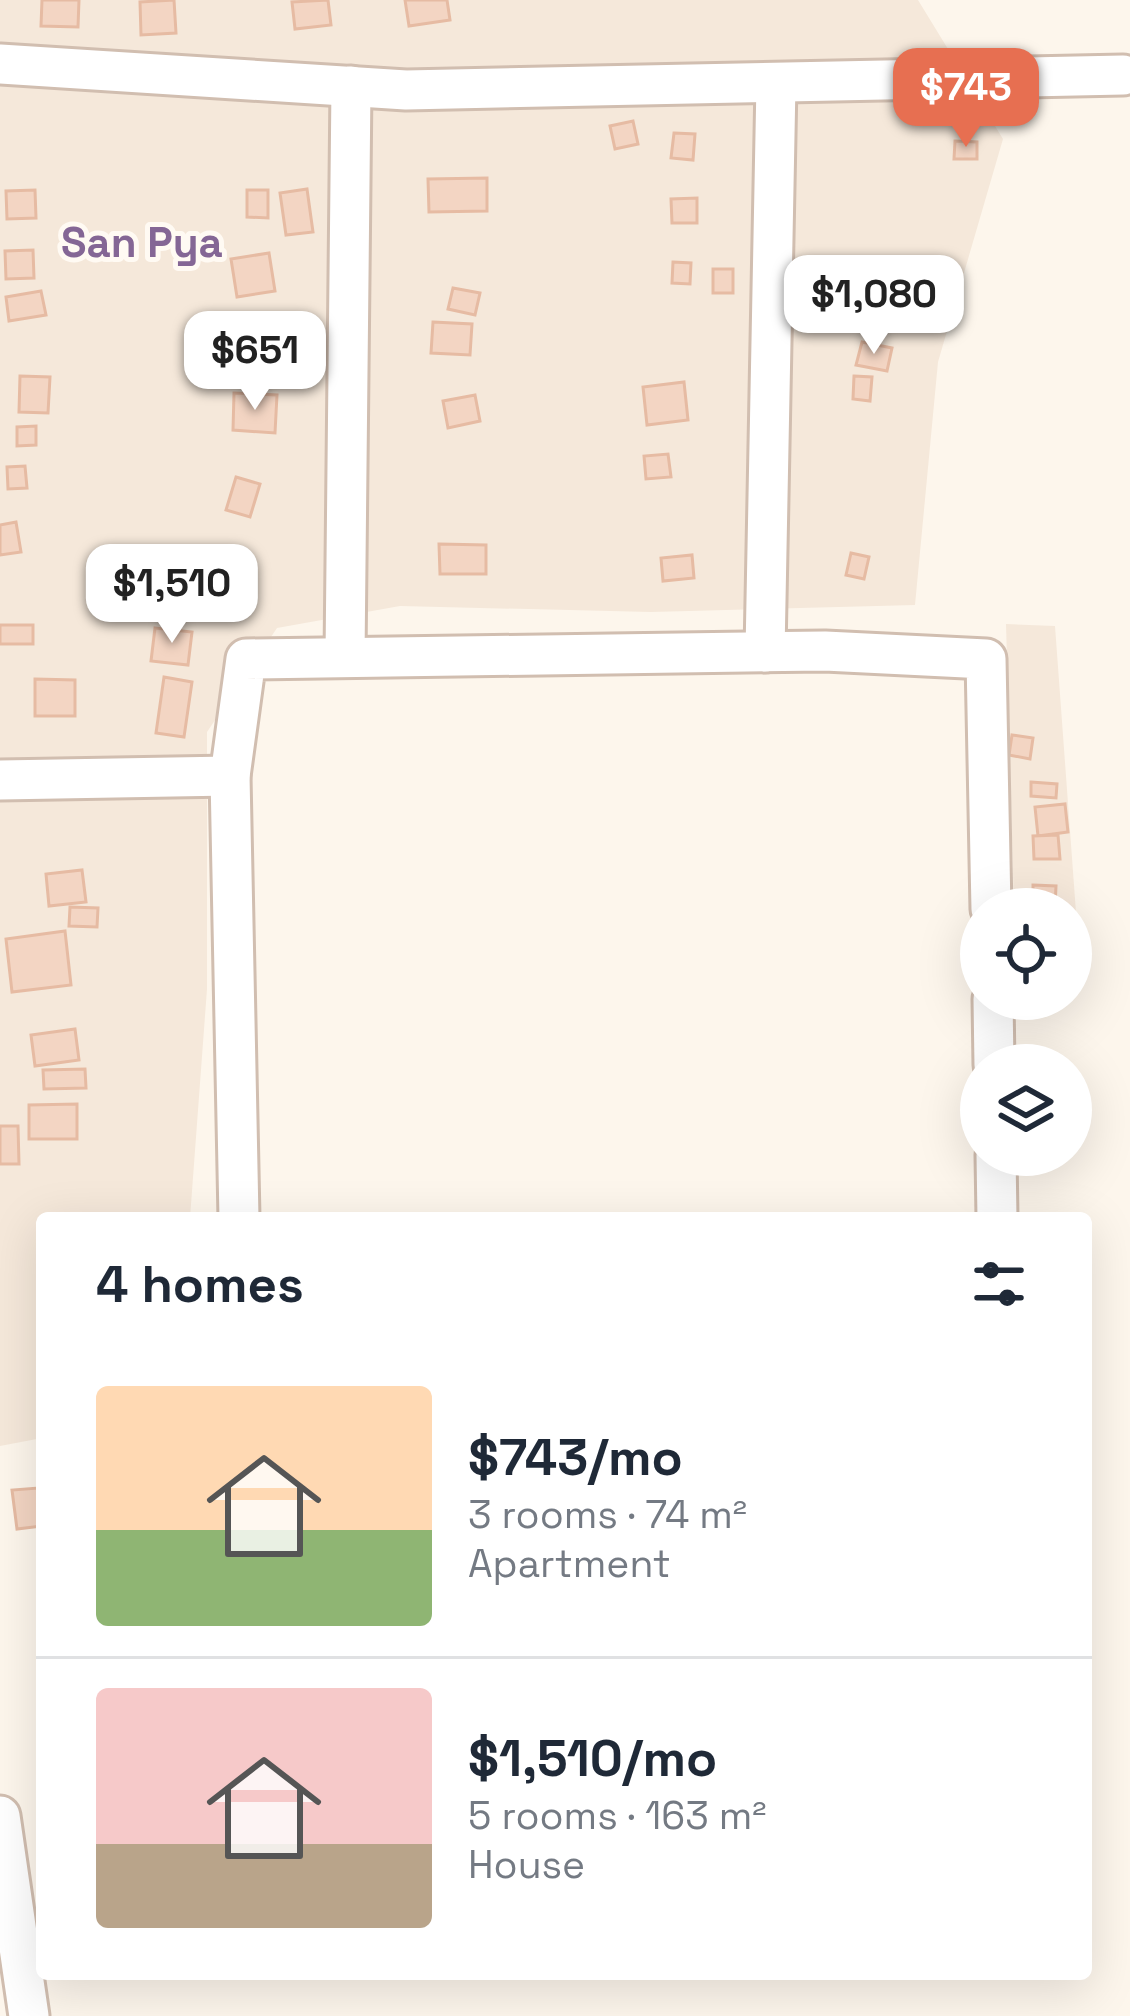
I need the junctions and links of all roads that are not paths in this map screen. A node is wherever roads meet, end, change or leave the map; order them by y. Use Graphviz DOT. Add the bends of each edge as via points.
graph roads {
  1 [pos="0,64"];
  2 [pos="1123,75"];
  3 [pos="776,82"];
  4 [pos="351,86"];
  5 [pos="765,652"];
  6 [pos="345,657"];
  7 [pos="230,776"];
  8 [pos="0,780"];
  9 [pos="991,888"];
  10 [pos="996,1176"];
  11 [pos="239,1212"];
  12 [pos="997,1212"];
  13 [pos="0,1816"];
  14 [pos="29,2016"];
  1 -- 4 [label="street"];
  2 -- 3 [label="street"];
  3 -- 4 [label="street"];
  3 -- 5 [label="street"];
  4 -- 6 [label="street"];
  5 -- 6 [label="street"];
  5 -- 9 [label="street" via="986,658"];
  6 -- 7 [label="street" via="245,659"];
  7 -- 8 [label="street"];
  7 -- 11 [label="street"];
  10 -- 12 [label="street"];
  13 -- 14 [label="street"];
}
